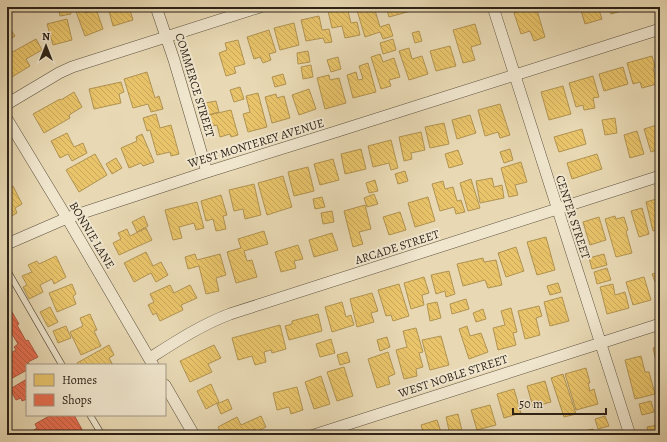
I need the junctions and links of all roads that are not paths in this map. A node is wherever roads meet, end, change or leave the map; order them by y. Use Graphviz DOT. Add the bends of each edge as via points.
graph roads {
  1 [pos="156,7"];
  2 [pos="260,7"];
  3 [pos="493,7"];
  4 [pos="660,29"];
  5 [pos="166,37"];
  6 [pos="515,75"];
  7 [pos="7,104"];
  8 [pos="7,119"];
  9 [pos="208,172"];
  10 [pos="660,176"];
  11 [pos="557,209"];
  12 [pos="68,218"];
  13 [pos="7,244"];
  14 [pos="7,270"];
  15 [pos="660,324"];
  16 [pos="600,342"];
  17 [pos="152,362"];
  18 [pos="61,364"];
  19 [pos="166,387"];
  20 [pos="91,416"];
  21 [pos="102,435"];
  22 [pos="194,435"];
  23 [pos="314,435"];
  24 [pos="630,435"];
  1 -- 5 [label="street, COMMERCE STREET"];
  2 -- 5 [label="street"];
  3 -- 6 [label="street, CENTER STREET"];
  4 -- 6 [label="street, WEST MONTEREY AVENUE"];
  5 -- 7 [label="street" via="72,67"];
  5 -- 9 [label="street, COMMERCE STREET"];
  6 -- 9 [label="street, WEST MONTEREY AVENUE"];
  6 -- 11 [label="street, CENTER STREET"];
  8 -- 12 [label="street, BONNIE LANE"];
  9 -- 12 [label="street, WEST MONTEREY AVENUE"];
  10 -- 11 [label="street, ARCADE STREET"];
  11 -- 16 [label="street, CENTER STREET"];
  11 -- 17 [label="street, ARCADE STREET" via="223,317 173,343"];
  12 -- 13 [label="street, WEST MONTEREY AVENUE"];
  12 -- 17 [label="street, BONNIE LANE"];
  14 -- 18 [label="lane"];
  15 -- 16 [label="street, WEST NOBLE STREET"];
  16 -- 23 [label="street, WEST NOBLE STREET"];
  16 -- 24 [label="street, CENTER STREET"];
  19 -- 22 [label="street"];
  20 -- 21 [label="lane"];
}
